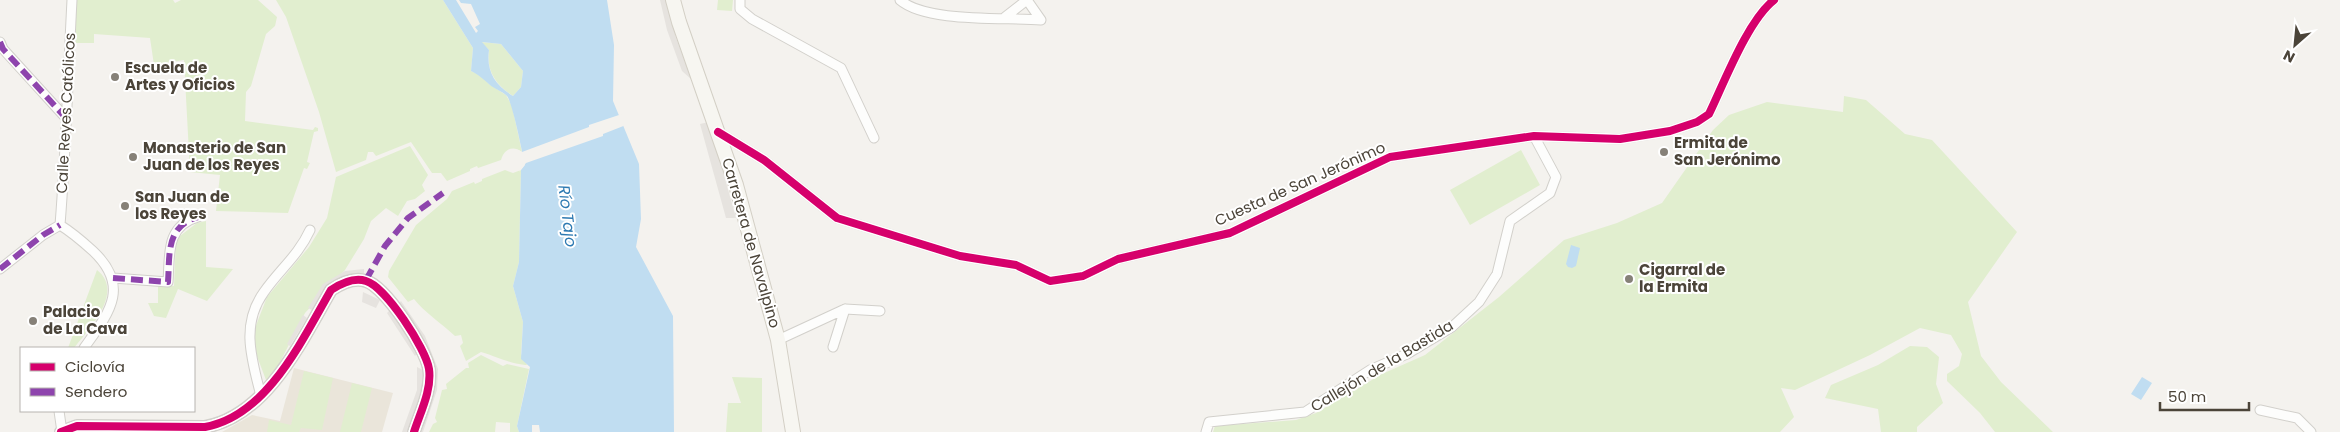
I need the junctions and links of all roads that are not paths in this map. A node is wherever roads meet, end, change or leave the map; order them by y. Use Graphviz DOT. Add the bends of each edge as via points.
graph roads {
  1 [pos="72,0"];
  2 [pos="673,0"];
  3 [pos="740,0"];
  4 [pos="900,0"];
  5 [pos="1774,0"];
  6 [pos="1005,17"];
  7 [pos="0,42"];
  8 [pos="65,117"];
  9 [pos="718,132"];
  10 [pos="1534,136"];
  11 [pos="874,138"];
  12 [pos="198,217"];
  13 [pos="60,225"];
  14 [pos="310,230"];
  15 [pos="0,269"];
  16 [pos="113,278"];
  17 [pos="845,309"];
  18 [pos="880,311"];
  19 [pos="778,340"];
  20 [pos="85,347"];
  21 [pos="834,347"];
  22 [pos="261,396"];
  23 [pos="2260,410"];
  24 [pos="59,412"];
  25 [pos="61,432"];
  26 [pos="414,432"];
  27 [pos="793,432"];
  28 [pos="1206,432"];
  29 [pos="2311,432"];
  1 -- 8 [label="street, Calle Reyes Católicos"];
  2 -- 9 [label="main road, Carretera de Navalpino"];
  3 -- 11 [label="street" via="740,9 752,19 841,68"];
  4 -- 6 [label="street" via="906,5 946,16"];
  5 -- 10 [label="street, Cuesta de San Jerónimo" via="1755,22 1709,114 1697,122 1670,131 1620,139"];
  7 -- 8 [label="street"];
  8 -- 13 [label="street, Calle Reyes Católicos"];
  9 -- 10 [label="street, Cuesta de San Jerónimo" via="764,160 836,218 960,256 1016,265 1050,281 1083,276 1118,260 1230,233 1390,157"];
  9 -- 19 [label="main road, Carretera de Navalpino" via="736,185"];
  10 -- 28 [label="street, Callejón de la Bastida" via="1556,177 1550,193 1510,221 1497,274 1479,302 1452,327 1407,354 1370,370 1305,412 1209,422"];
  12 -- 16 [label="street" via="178,229 171,238 168,282"];
  13 -- 15 [label="street"];
  13 -- 16 [label="street" via="75,234 108,266"];
  14 -- 22 [label="street" via="301,249 263,293 251,320 249,348"];
  16 -- 20 [label="street" via="112,304"];
  17 -- 18 [label="street, Carretera de Navalpino"];
  17 -- 19 [label="street, Carretera de Navalpino"];
  17 -- 21 [label="street"];
  19 -- 27 [label="main road, Carretera de Navalpino"];
  22 -- 25 [label="street" via="244,410 216,425 205,427 77,426"];
  22 -- 26 [label="street" via="272,386 331,290 341,284 366,280 377,287 397,310 418,341 429,369 428,388"];
  23 -- 29 [label="street" via="2297,418"];
  24 -- 25 [label="street"];
}
